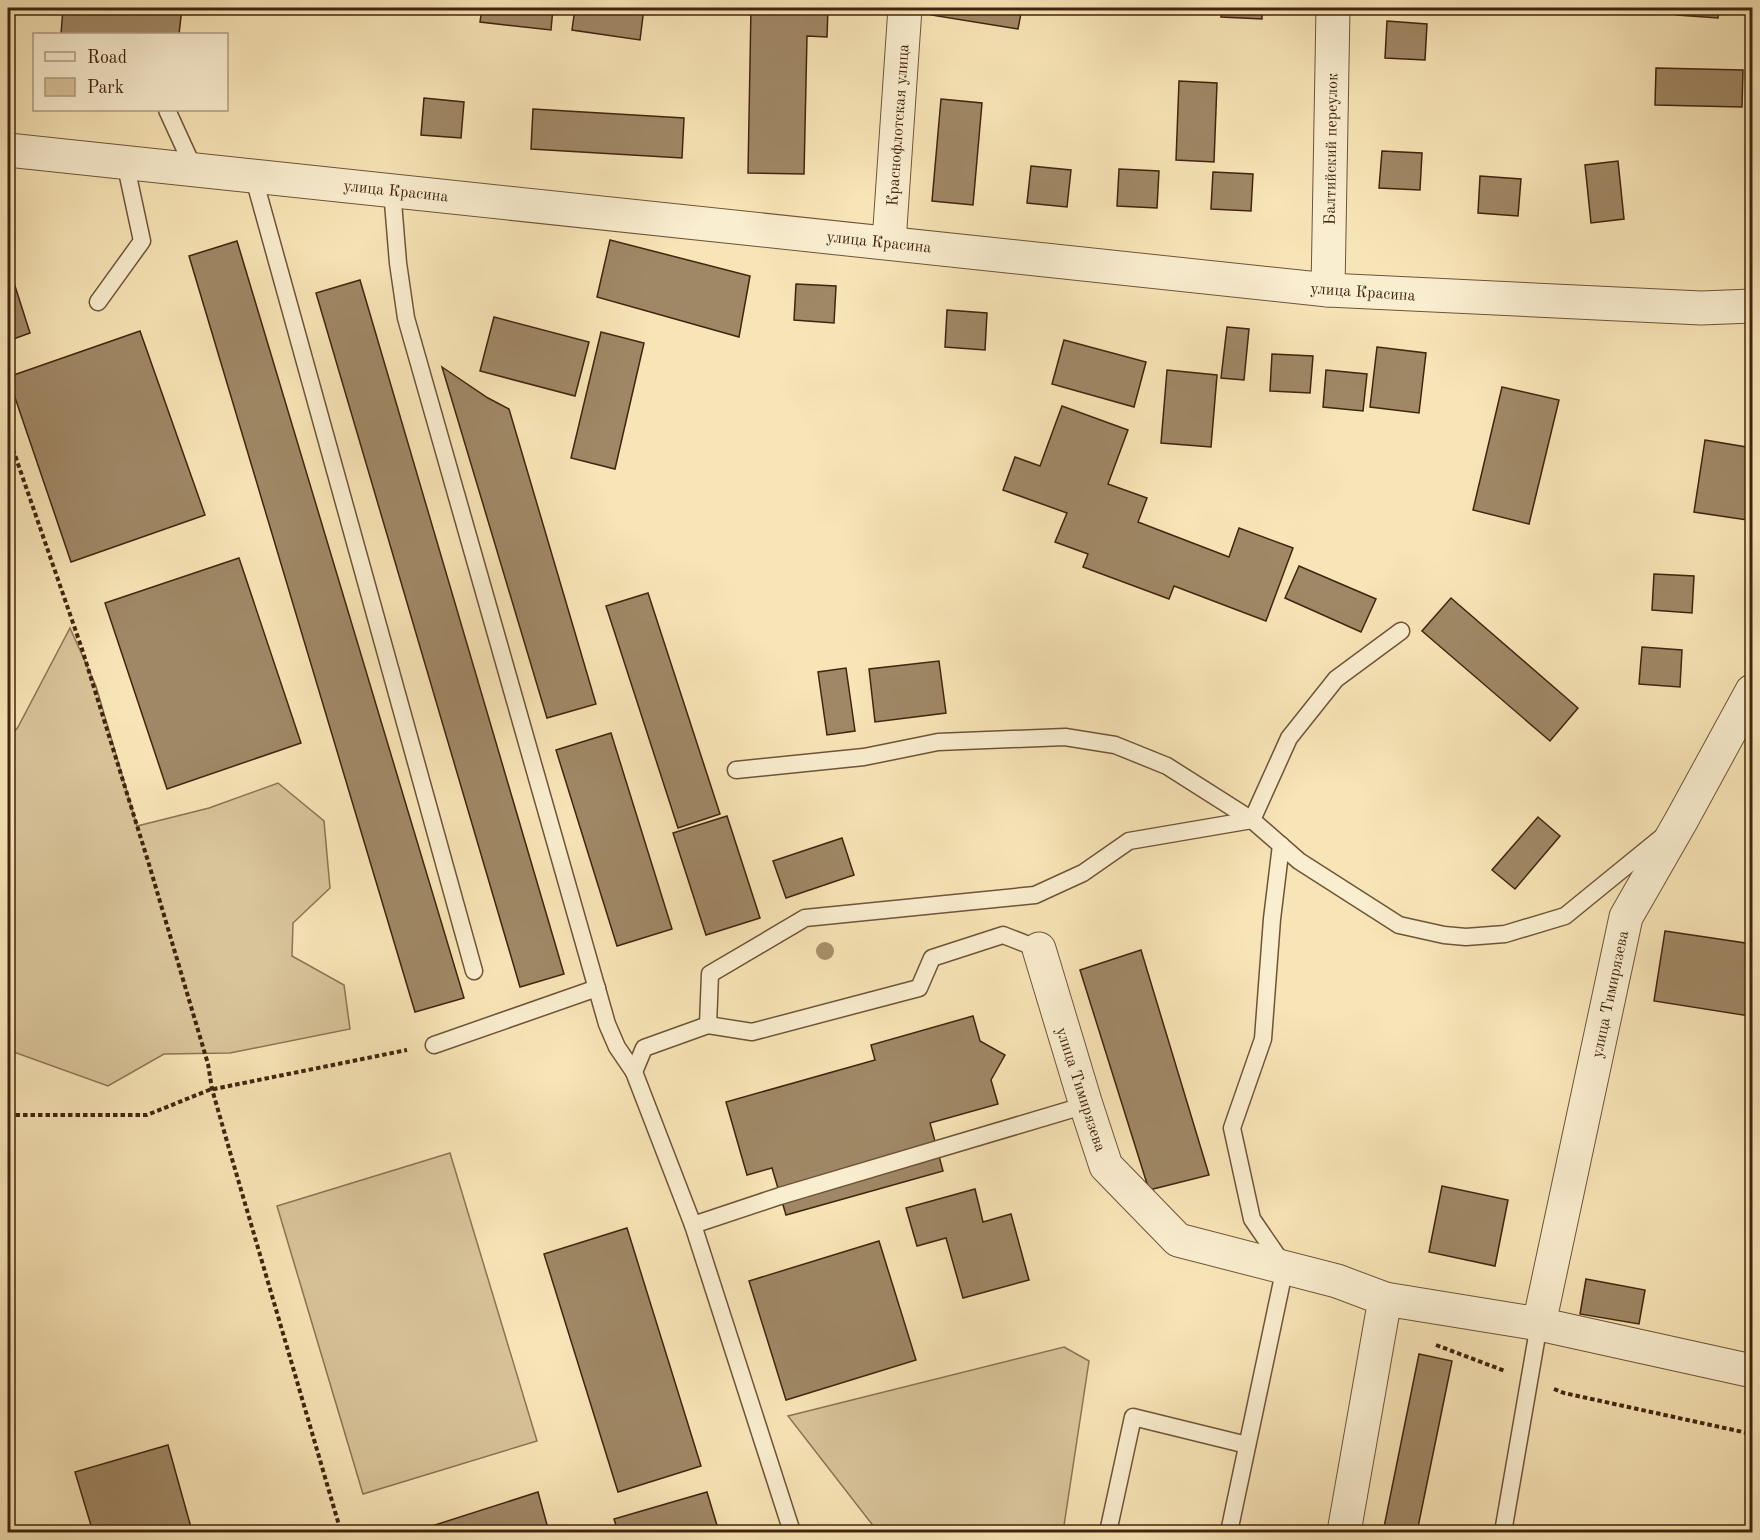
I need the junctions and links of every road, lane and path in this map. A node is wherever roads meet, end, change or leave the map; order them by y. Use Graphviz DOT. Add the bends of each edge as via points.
graph roads {
  1 [pos="905,8"];
  2 [pos="1333,8"];
  3 [pos="167,111"];
  4 [pos="8,150"];
  5 [pos="125,162"];
  6 [pos="194,169"];
  7 [pos="253,175"];
  8 [pos="393,190"];
  9 [pos="890,242"];
  10 [pos="1328,290"];
  11 [pos="98,302"];
  12 [pos="1752,306"];
  13 [pos="8,435"];
  14 [pos="1401,631"];
  15 [pos="1752,691"];
  16 [pos="736,770"];
  17 [pos="1252,819"];
  18 [pos="1681,821"];
  19 [pos="1281,845"];
  20 [pos="1039,949"];
  21 [pos="474,971"];
  22 [pos="597,988"];
  23 [pos="708,1025"];
  24 [pos="435,1045"];
  25 [pos="634,1072"];
  26 [pos="212,1089"];
  27 [pos="1086,1105"];
  28 [pos="8,1115"];
  29 [pos="693,1225"];
  30 [pos="1285,1267"];
  31 [pos="1385,1299"];
  32 [pos="1539,1324"];
  33 [pos="1752,1371"];
  34 [pos="1247,1445"];
  35 [pos="340,1533"];
  36 [pos="792,1533"];
  37 [pos="1108,1533"];
  38 [pos="1229,1533"];
  39 [pos="1344,1533"];
  40 [pos="1503,1533"];
  1 -- 9 [label="street, Краснофлотская улица"];
  2 -- 10 [label="street, Балтийский переулок"];
  3 -- 6 [label="lane"];
  4 -- 5 [label="street, улица Красина"];
  5 -- 6 [label="street, улица Красина"];
  5 -- 11 [label="lane" via="142,241"];
  6 -- 7 [label="street, улица Красина"];
  7 -- 8 [label="street, улица Красина"];
  7 -- 21 [label="lane"];
  8 -- 9 [label="street, улица Красина"];
  8 -- 22 [label="lane" via="406,318"];
  9 -- 10 [label="street, улица Красина"];
  10 -- 12 [label="street, улица Красина" via="1701,308"];
  13 -- 26 [label="path" via="82,649 148,861"];
  14 -- 17 [label="lane" via="1336,679 1296,729"];
  15 -- 18 [label="street, улица Тимирязева"];
  16 -- 17 [label="lane" via="864,757 938,742 1065,737 1115,745 1167,766"];
  17 -- 19 [label="lane"];
  17 -- 23 [label="lane" via="1129,841 1083,873 1035,895 805,918 710,974"];
  18 -- 19 [label="lane" via="1565,916 1505,933 1466,937 1399,925 1299,861"];
  18 -- 32 [label="street, улица Тимирязева" via="1626,917"];
  19 -- 30 [label="lane" via="1263,1039 1232,1128 1252,1219"];
  20 -- 23 [label="lane" via="1003,935 932,958 919,988 752,1032"];
  20 -- 27 [label="street, улица Тимирязева"];
  22 -- 24 [label="lane"];
  22 -- 25 [label="lane" via="610,1032"];
  23 -- 25 [label="lane" via="644,1048"];
  24 -- 26 [label="path"];
  25 -- 29 [label="lane"];
  26 -- 28 [label="path" via="147,1115"];
  26 -- 35 [label="path"];
  27 -- 29 [label="lane"];
  27 -- 30 [label="street, улица Тимирязева" via="1106,1166 1178,1240"];
  29 -- 36 [label="lane"];
  30 -- 31 [label="street, улица Тимирязева"];
  30 -- 34 [label="lane"];
  31 -- 32 [label="street, улица Тимирязева"];
  31 -- 39 [label="street"];
  32 -- 33 [label="street, улица Тимирязева"];
  32 -- 40 [label="lane"];
  34 -- 37 [label="lane" via="1133,1417"];
  34 -- 38 [label="lane"];
}
